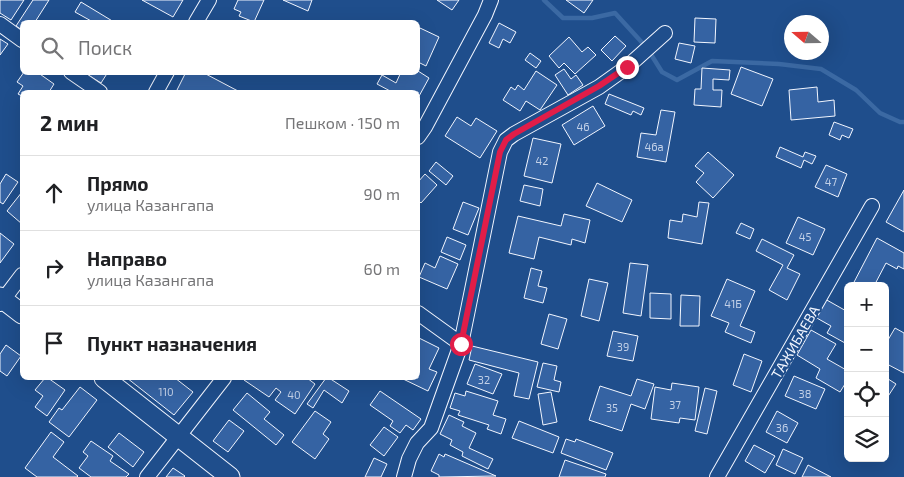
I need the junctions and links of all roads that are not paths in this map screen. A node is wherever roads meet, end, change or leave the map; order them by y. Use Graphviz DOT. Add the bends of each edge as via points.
graph roads {
  1 [pos="209,0"];
  2 [pos="491,0"];
  3 [pos="197,20"];
  4 [pos="0,24"];
  5 [pos="665,33"];
  6 [pos="20,39"];
  7 [pos="75,75"];
  8 [pos="165,75"];
  9 [pos="97,90"];
  10 [pos="157,90"];
  11 [pos="420,134"];
  12 [pos="872,206"];
  13 [pos="20,277"];
  14 [pos="1,300"];
  15 [pos="20,313"];
  16 [pos="420,314"];
  17 [pos="461,344"];
  18 [pos="107,380"];
  19 [pos="222,380"];
  20 [pos="179,436"];
  21 [pos="147,477"];
  22 [pos="230,477"];
  23 [pos="404,477"];
  24 [pos="717,477"];
  1 -- 3 [label="street"];
  2 -- 11 [label="street"];
  4 -- 6 [label="street"];
  5 -- 17 [label="street" via="627,67 599,86 506,140 500,152"];
  7 -- 9 [label="street"];
  8 -- 10 [label="street"];
  12 -- 24 [label="street, ТАЖИБАЕВА"];
  13 -- 14 [label="street"];
  14 -- 15 [label="street"];
  16 -- 17 [label="street"];
  17 -- 23 [label="street" via="431,428 417,443"];
  18 -- 20 [label="street"];
  19 -- 20 [label="street"];
  20 -- 21 [label="street"];
  20 -- 22 [label="street"];
}
